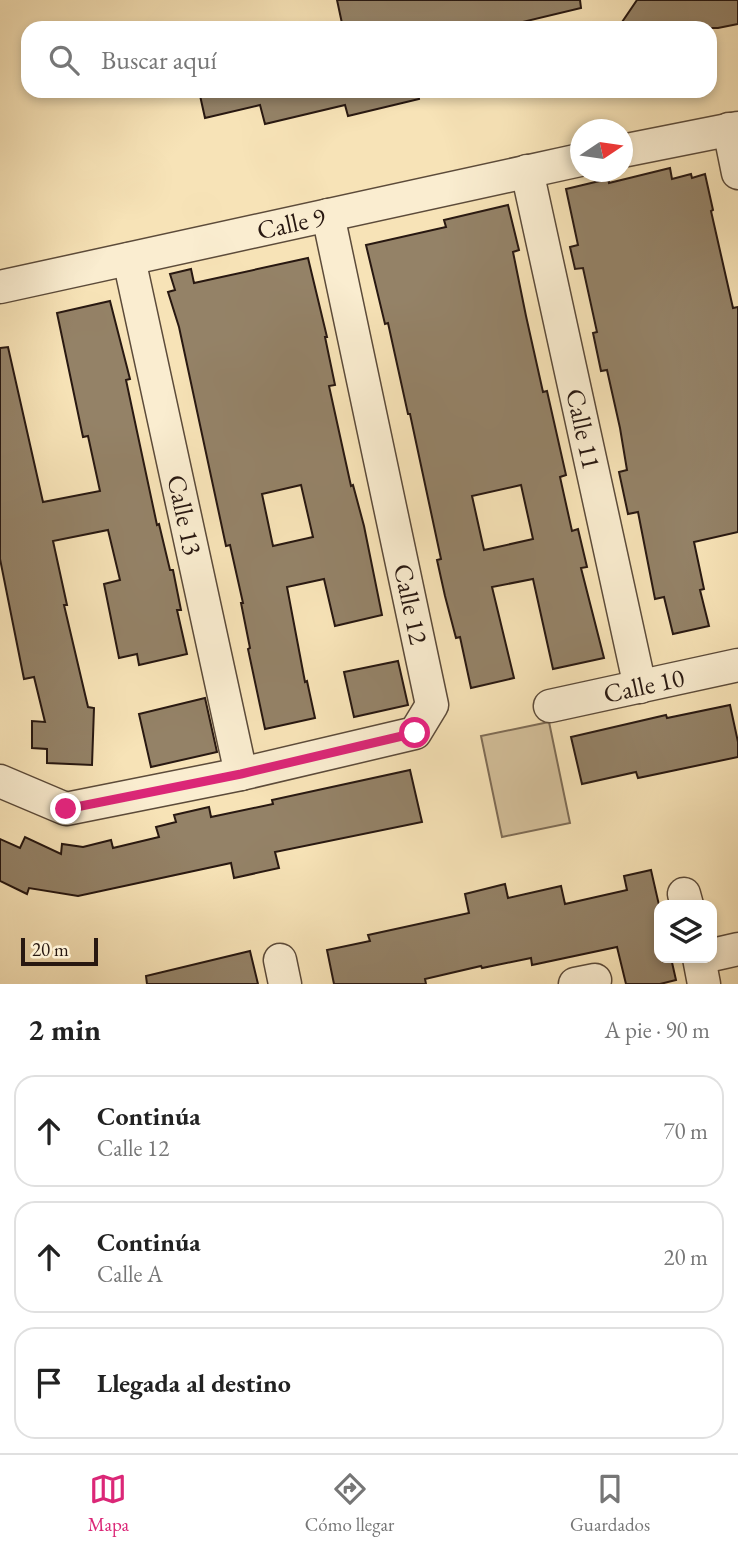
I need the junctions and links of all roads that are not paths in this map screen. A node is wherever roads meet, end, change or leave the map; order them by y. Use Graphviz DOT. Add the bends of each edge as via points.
graph roads {
  1 [pos="733,129"];
  2 [pos="633,149"];
  3 [pos="570,162"];
  4 [pos="527,171"];
  5 [pos="738,173"];
  6 [pos="328,215"];
  7 [pos="129,259"];
  8 [pos="0,287"];
  9 [pos="738,665"];
  10 [pos="640,687"];
  11 [pos="550,706"];
  12 [pos="241,774"];
  13 [pos="0,781"];
  14 [pos="738,949"];
  15 [pos="717,954"];
  16 [pos="701,963"];
  17 [pos="704,984"];
  1 -- 2 [label="street"];
  1 -- 5 [label="street"];
  3 -- 4 [label="street, Calle 9"];
  4 -- 6 [label="street, Calle 9"];
  4 -- 10 [label="street, Calle 11"];
  6 -- 7 [label="street, Calle 9"];
  6 -- 12 [label="street, Calle 12" via="432,705 415,733"];
  7 -- 8 [label="street, Calle 9"];
  7 -- 12 [label="street, Calle 13"];
  9 -- 10 [label="street, Calle 10"];
  10 -- 11 [label="street, Calle 10"];
  12 -- 13 [label="street, Calle 12" via="66,809"];
  14 -- 15 [label="street"];
  16 -- 17 [label="street"];
}
